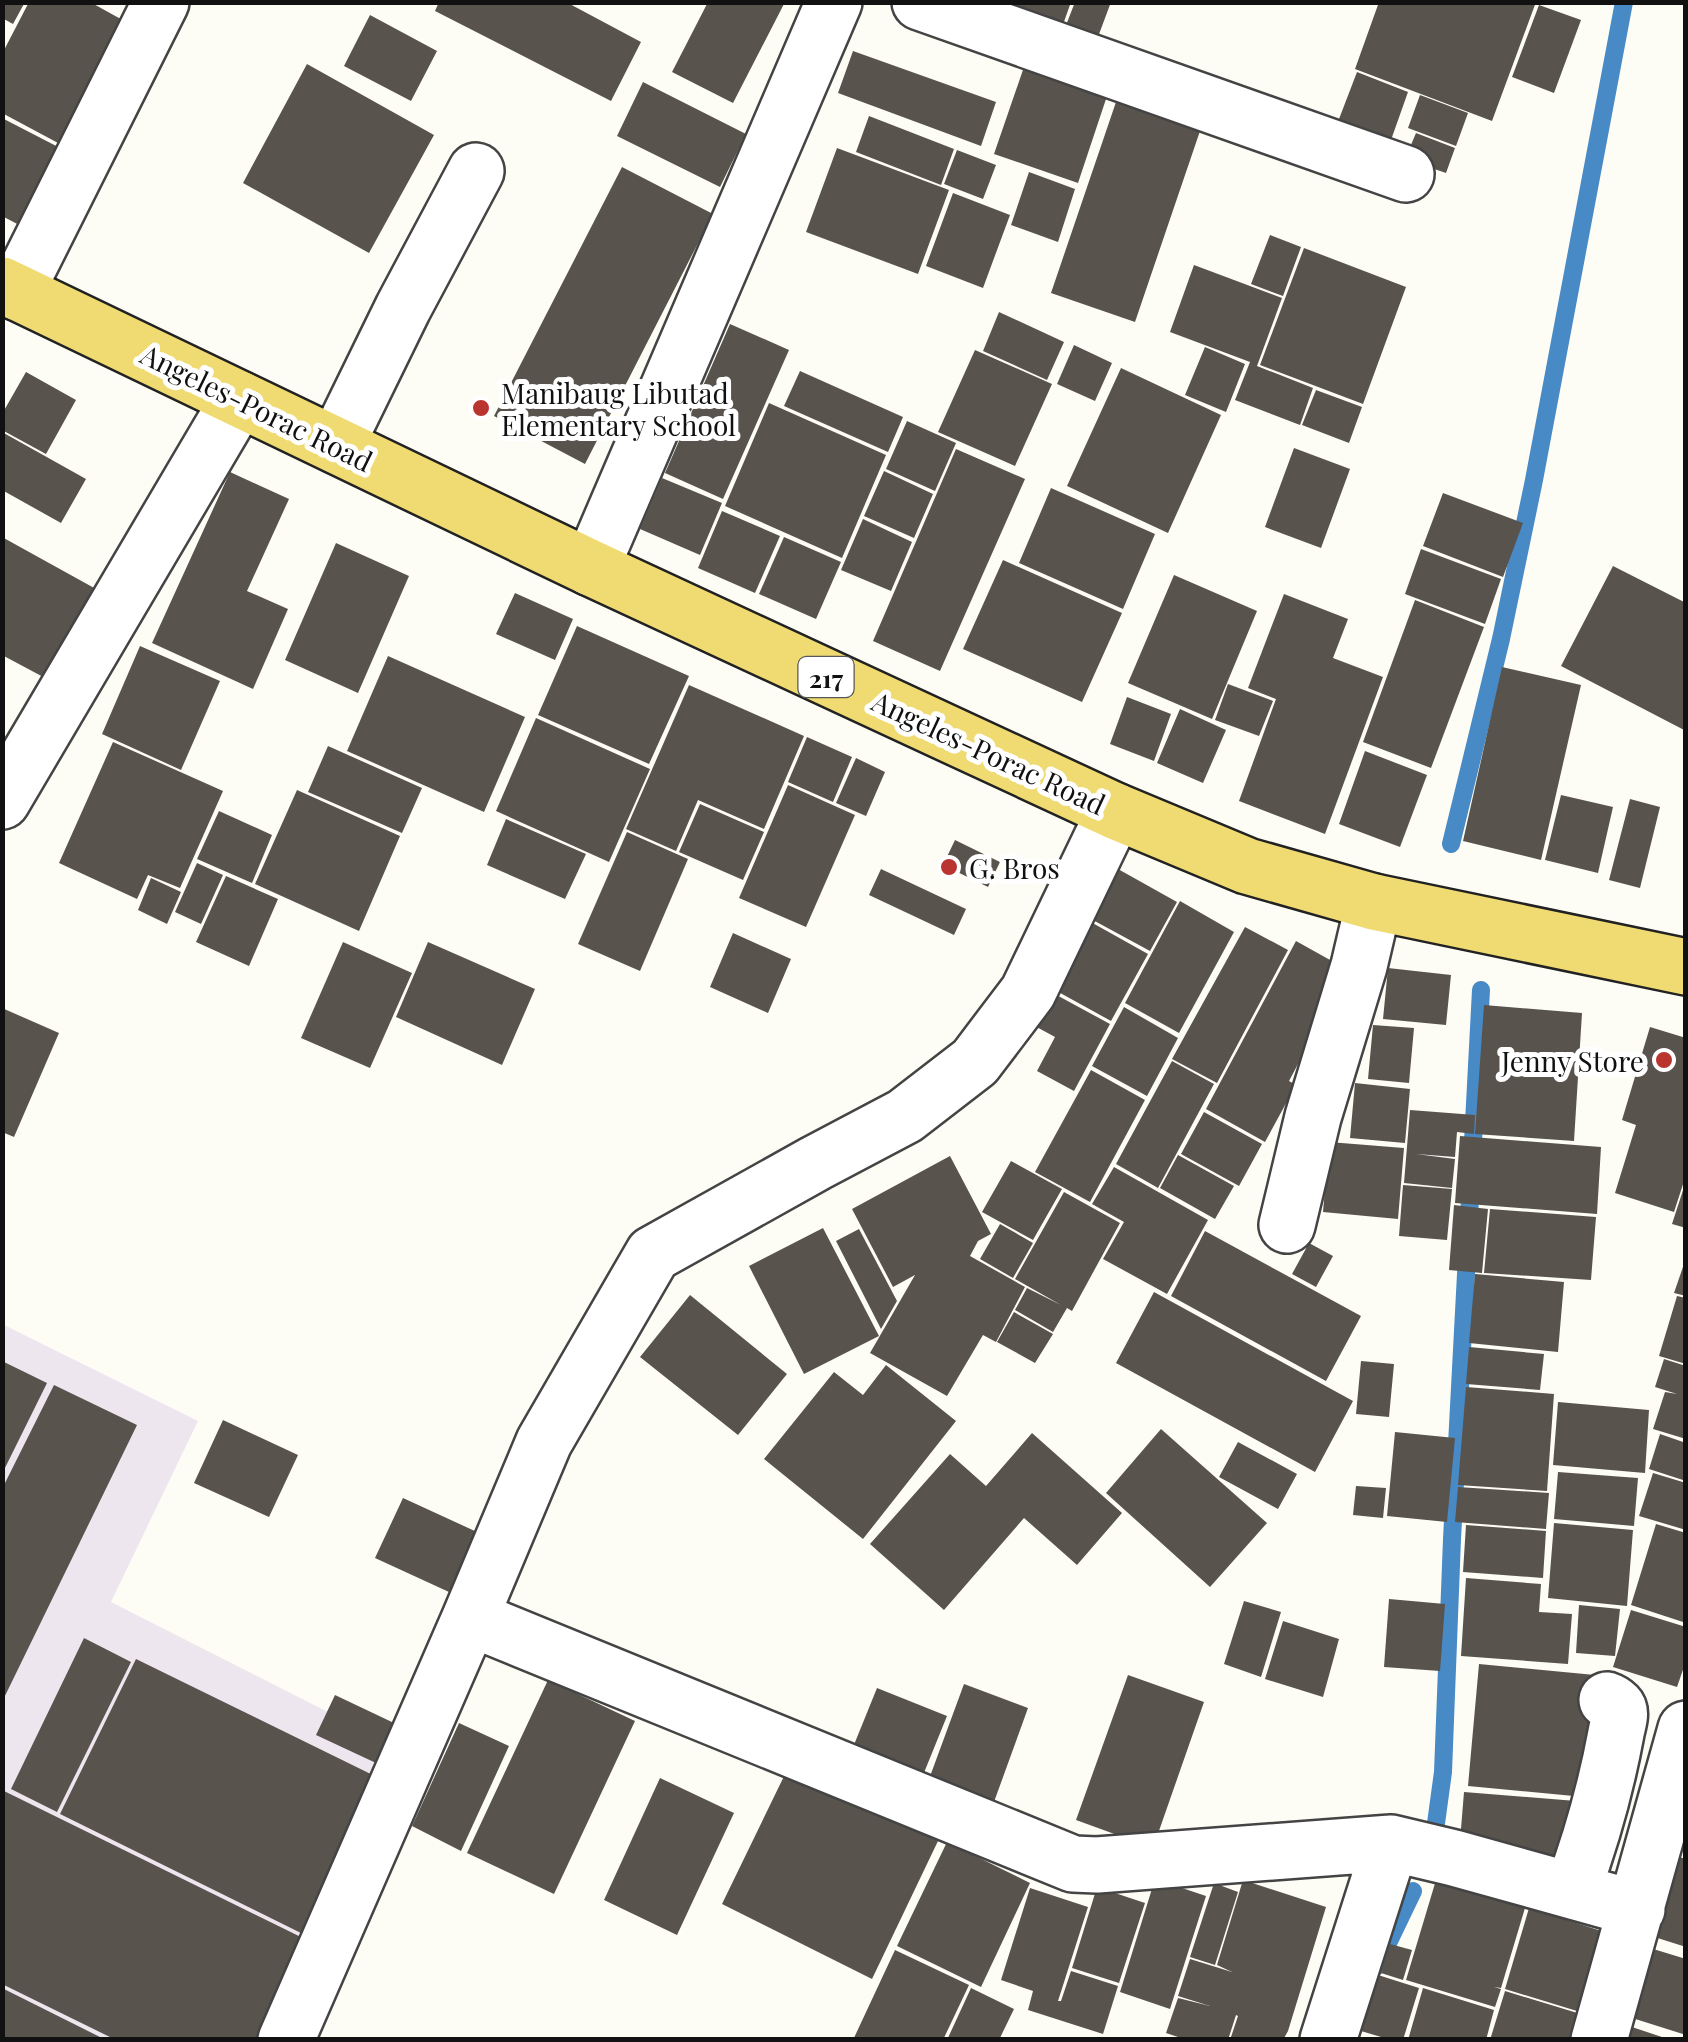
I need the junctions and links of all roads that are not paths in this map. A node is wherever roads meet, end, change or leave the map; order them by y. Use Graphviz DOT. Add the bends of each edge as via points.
graph roads {
  1 [pos="161,2"];
  2 [pos="834,2"];
  3 [pos="920,2"];
  4 [pos="476,171"];
  5 [pos="1406,174"];
  6 [pos="9,288"];
  7 [pos="239,398"];
  8 [pos="336,445"];
  9 [pos="591,568"];
  10 [pos="2,801"];
  11 [pos="1115,811"];
  12 [pos="1374,902"];
  13 [pos="1686,967"];
  14 [pos="1287,1226"];
  15 [pos="470,1618"];
  16 [pos="1607,1700"];
  17 [pos="1686,1728"];
  18 [pos="1391,1843"];
  19 [pos="1572,1891"];
  20 [pos="1637,1908"];
  21 [pos="286,2040"];
  22 [pos="1328,2040"];
  23 [pos="1599,2040"];
  1 -- 6 [label="street"];
  2 -- 9 [label="street"];
  3 -- 5 [label="street"];
  4 -- 8 [label="street"];
  6 -- 7 [label="main road, Angeles-Porac Road / 217"];
  7 -- 8 [label="main road, Angeles-Porac Road / 217"];
  7 -- 10 [label="street"];
  8 -- 9 [label="main road, Angeles-Porac Road / 217"];
  9 -- 11 [label="main road, Angeles-Porac Road / 217"];
  11 -- 12 [label="main road, Angeles-Porac Road / 217" via="1247,866"];
  11 -- 15 [label="street" via="1028,992 975,1062 905,1116 653,1254 544,1442"];
  12 -- 13 [label="main road, Angeles-Porac Road / 217"];
  12 -- 14 [label="street"];
  15 -- 18 [label="street" via="1073,1864"];
  15 -- 21 [label="street"];
  16 -- 19 [label="street" via="1619,1710 1610,1766"];
  17 -- 20 [label="street"];
  18 -- 19 [label="street"];
  18 -- 22 [label="street"];
  19 -- 20 [label="street"];
  20 -- 23 [label="street"];
}
